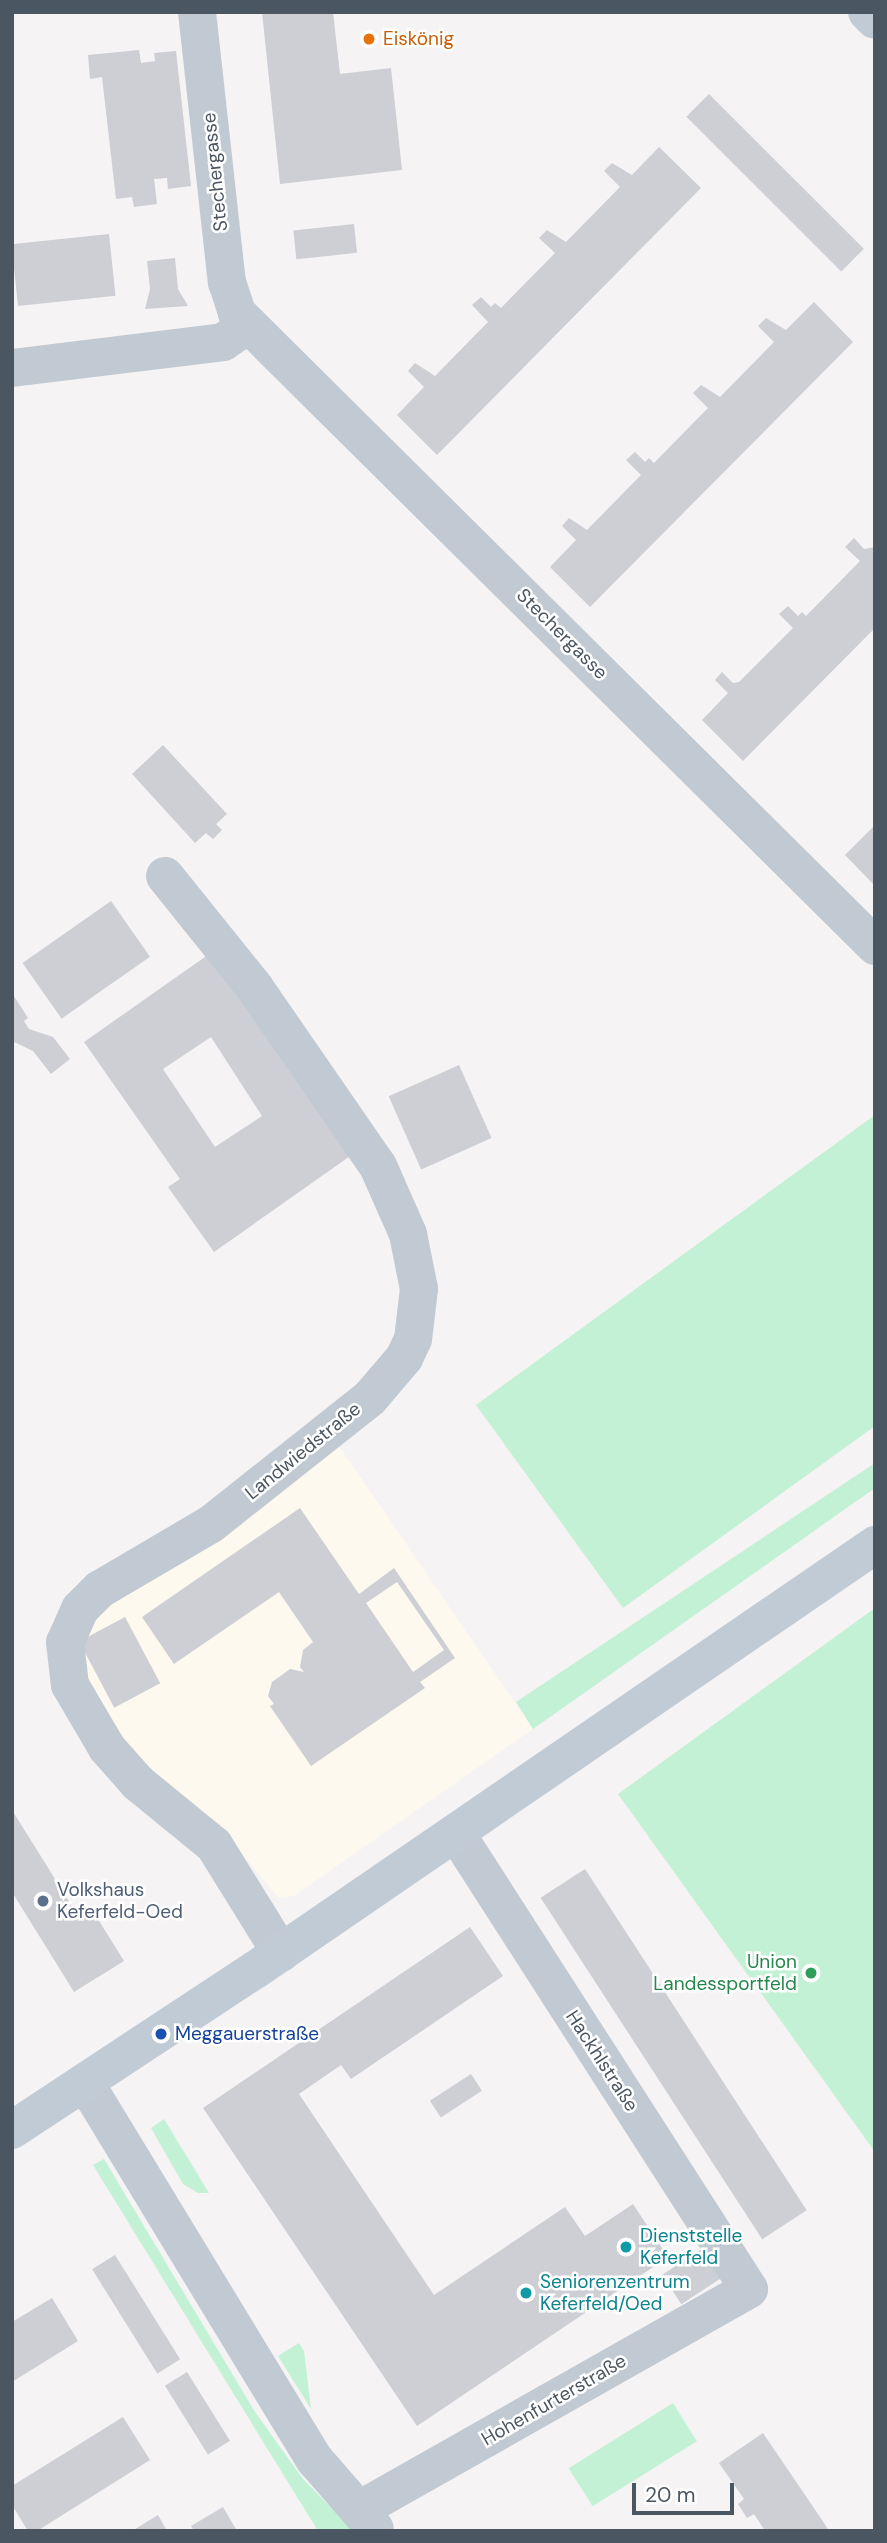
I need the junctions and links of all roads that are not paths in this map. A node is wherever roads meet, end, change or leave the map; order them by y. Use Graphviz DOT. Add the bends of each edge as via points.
graph roads {
  1 [pos="197,12"];
  2 [pos="867,12"];
  3 [pos="875,20"];
  4 [pos="248,325"];
  5 [pos="12,368"];
  6 [pos="165,876"];
  7 [pos="875,946"];
  8 [pos="875,1545"];
  9 [pos="456,1833"];
  10 [pos="281,1952"];
  11 [pos="86,2084"];
  12 [pos="12,2130"];
  13 [pos="749,2289"];
  14 [pos="368,2520"];
  1 -- 4 [label="street, Stechergasse" via="227,282 232,305"];
  2 -- 3 [label="main road"];
  4 -- 5 [label="street" via="223,342"];
  4 -- 7 [label="street, Stechergasse"];
  6 -- 10 [label="street, Landwiedstraße" via="255,988 378,1166 408,1234 419,1289 413,1339 404,1358 370,1398 211,1524 100,1589 80,1609 65,1642 70,1685 100,1738 138,1783 214,1845"];
  8 -- 9 [label="main road"];
  9 -- 10 [label="main road"];
  9 -- 13 [label="street, Hackhlstraße"];
  10 -- 11 [label="main road"];
  11 -- 12 [label="main road"];
  11 -- 14 [label="street" via="315,2460"];
  13 -- 14 [label="street, Hohenfurterstraße"];
}
